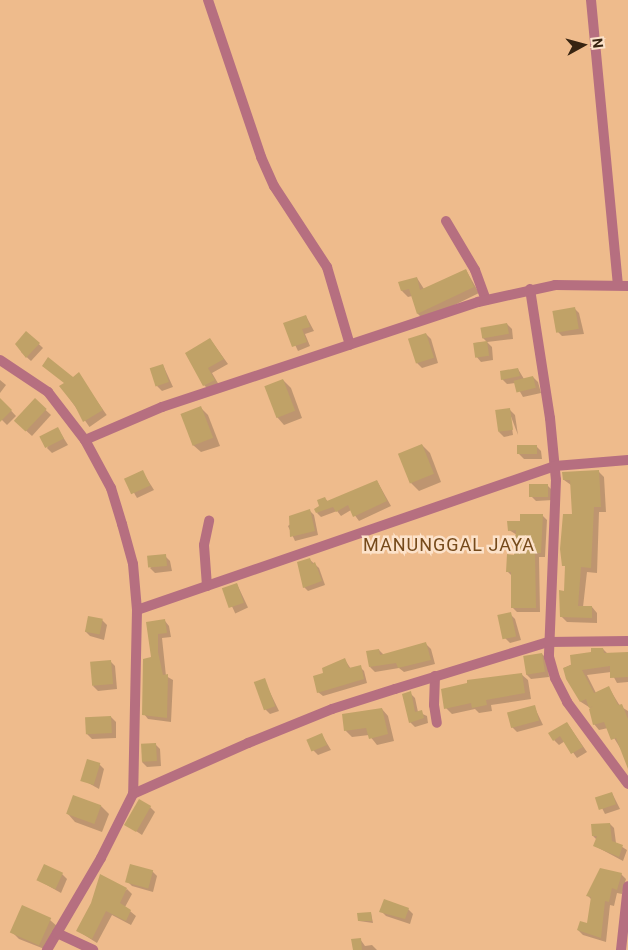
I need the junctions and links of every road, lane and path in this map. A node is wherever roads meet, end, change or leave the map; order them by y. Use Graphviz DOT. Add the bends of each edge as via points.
graph roads {
  1 [pos="208,0"];
  2 [pos="591,0"];
  3 [pos="446,221"];
  4 [pos="623,286"];
  5 [pos="530,289"];
  6 [pos="486,300"];
  7 [pos="350,344"];
  8 [pos="0,360"];
  9 [pos="85,440"];
  10 [pos="628,460"];
  11 [pos="555,466"];
  12 [pos="208,521"];
  13 [pos="207,586"];
  14 [pos="138,610"];
  15 [pos="628,641"];
  16 [pos="548,642"];
  17 [pos="435,676"];
  18 [pos="437,723"];
  19 [pos="628,784"];
  20 [pos="134,794"];
  21 [pos="628,886"];
  22 [pos="57,932"];
  23 [pos="47,950"];
  24 [pos="93,950"];
  25 [pos="621,950"];
  1 -- 7 [label="street" via="261,158 274,186 327,267"];
  2 -- 4 [label="street"];
  3 -- 6 [label="street" via="475,270"];
  4 -- 5 [label="street" via="555,285"];
  5 -- 6 [label="street"];
  5 -- 11 [label="street"];
  6 -- 7 [label="street"];
  7 -- 9 [label="street" via="162,408"];
  8 -- 9 [label="street" via="48,392"];
  9 -- 14 [label="street" via="111,488 133,564"];
  10 -- 11 [label="street"];
  11 -- 13 [label="street"];
  11 -- 16 [label="street" via="555,537"];
  12 -- 13 [label="street" via="204,545"];
  13 -- 14 [label="street"];
  14 -- 20 [label="street"];
  15 -- 16 [label="street"];
  16 -- 17 [label="street"];
  16 -- 19 [label="street" via="553,673 567,702"];
  17 -- 18 [label="street"];
  17 -- 20 [label="street" via="332,709"];
  20 -- 22 [label="street"];
  21 -- 25 [label="street"];
  22 -- 23 [label="street"];
  22 -- 24 [label="street"];
}
